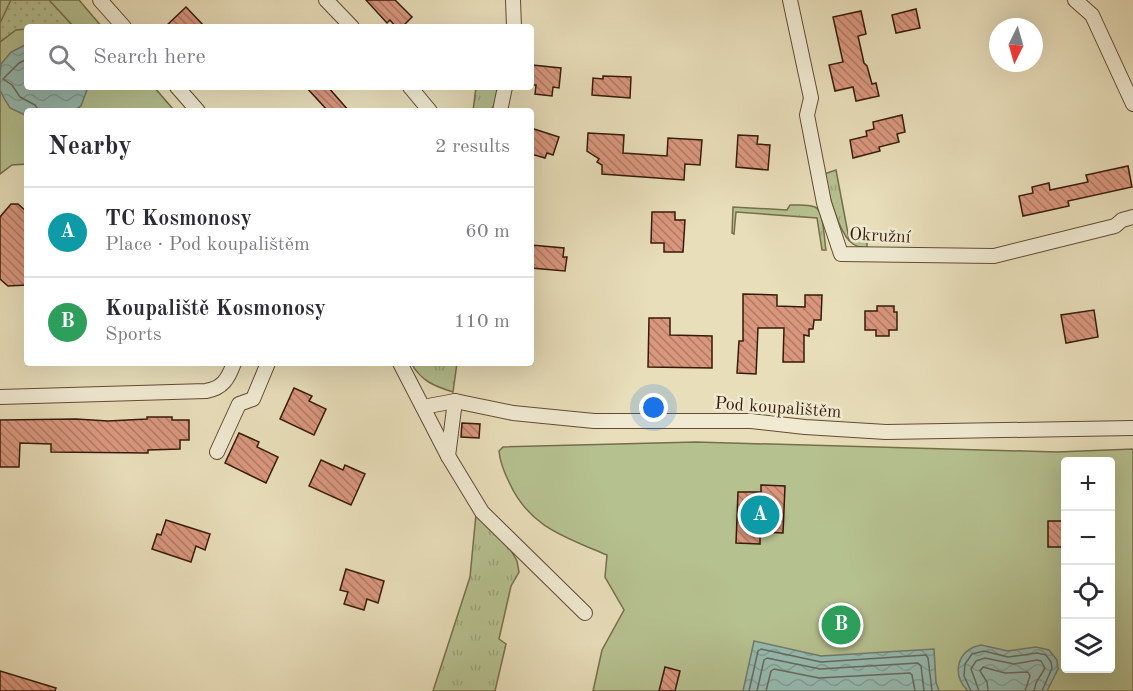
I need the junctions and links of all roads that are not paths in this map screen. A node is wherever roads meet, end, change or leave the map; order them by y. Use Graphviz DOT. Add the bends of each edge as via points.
graph roads {
  1 [pos="100,0"];
  2 [pos="326,0"];
  3 [pos="513,0"];
  4 [pos="790,0"];
  5 [pos="1075,0"];
  6 [pos="121,24"];
  7 [pos="349,24"];
  8 [pos="514,24"];
  9 [pos="180,90"];
  10 [pos="412,90"];
  11 [pos="504,90"];
  12 [pos="1133,104"];
  13 [pos="195,108"];
  14 [pos="428,108"];
  15 [pos="501,108"];
  16 [pos="1133,217"];
  17 [pos="233,366"];
  18 [pos="267,366"];
  19 [pos="402,366"];
  20 [pos="0,398"];
  21 [pos="455,401"];
  22 [pos="423,406"];
  23 [pos="1133,428"];
  24 [pos="217,452"];
  25 [pos="448,456"];
  26 [pos="585,613"];
  1 -- 6 [label="street"];
  2 -- 7 [label="street"];
  3 -- 8 [label="street"];
  4 -- 16 [label="street, Okružní" via="811,98 807,115 824,203 841,254 994,256 1115,226"];
  5 -- 12 [label="street" via="1092,15"];
  9 -- 13 [label="street"];
  10 -- 14 [label="street"];
  11 -- 15 [label="street"];
  17 -- 20 [label="street" via="224,384 206,391"];
  18 -- 24 [label="street" via="253,399 239,404"];
  19 -- 22 [label="street"];
  21 -- 22 [label="street, Pod koupalištěm"];
  21 -- 23 [label="street, Pod koupalištěm" via="513,413 594,421 752,422 886,432"];
  21 -- 25 [label="street"];
  22 -- 25 [label="street"];
  25 -- 26 [label="street" via="482,512"];
}
